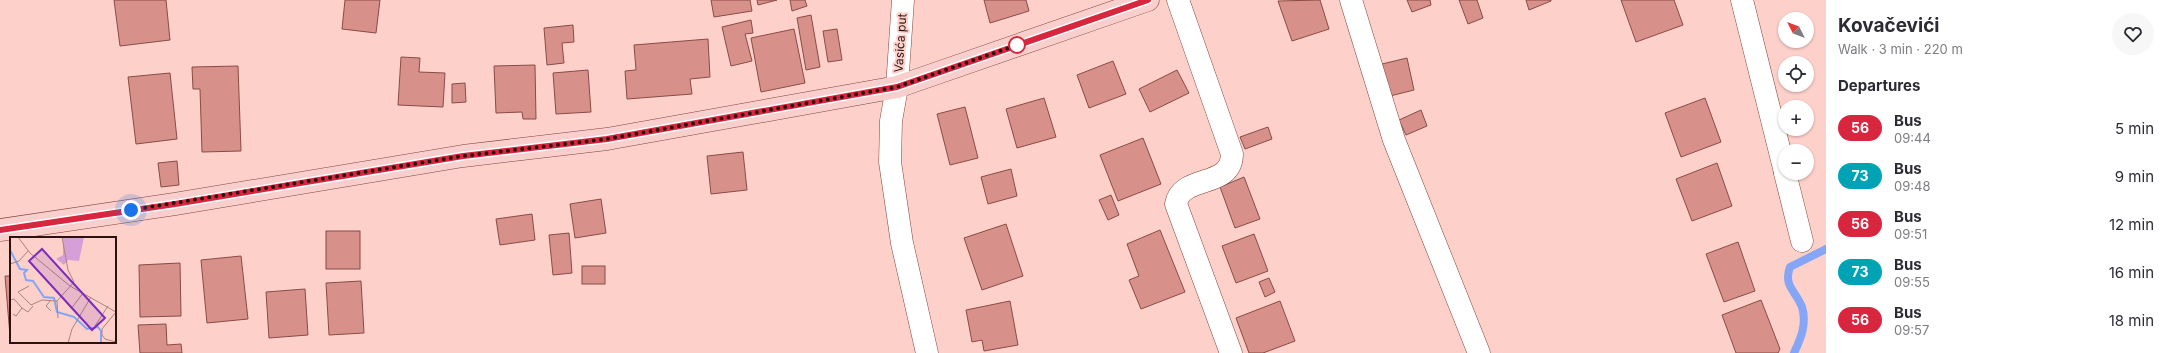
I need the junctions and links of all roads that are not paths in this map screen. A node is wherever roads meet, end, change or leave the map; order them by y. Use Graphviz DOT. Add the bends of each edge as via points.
graph roads {
  1 [pos="903,0"];
  2 [pos="1148,0"];
  3 [pos="1178,0"];
  4 [pos="1352,0"];
  5 [pos="1742,0"];
  6 [pos="897,87"];
  7 [pos="1778,145"];
  8 [pos="1787,180"];
  9 [pos="0,230"];
  10 [pos="1802,241"];
  11 [pos="927,353"];
  12 [pos="1232,353"];
  13 [pos="1479,353"];
  1 -- 6 [label="street, Vasića put"];
  2 -- 6 [label="street"];
  3 -- 12 [label="street" via="1232,154 1232,164 1228,172 1183,190 1176,204"];
  4 -- 13 [label="street" via="1394,140"];
  5 -- 7 [label="street"];
  6 -- 9 [label="street" via="607,139 463,156"];
  6 -- 11 [label="street, Vasića put" via="891,121 890,162 902,243"];
  8 -- 10 [label="street"];
}
